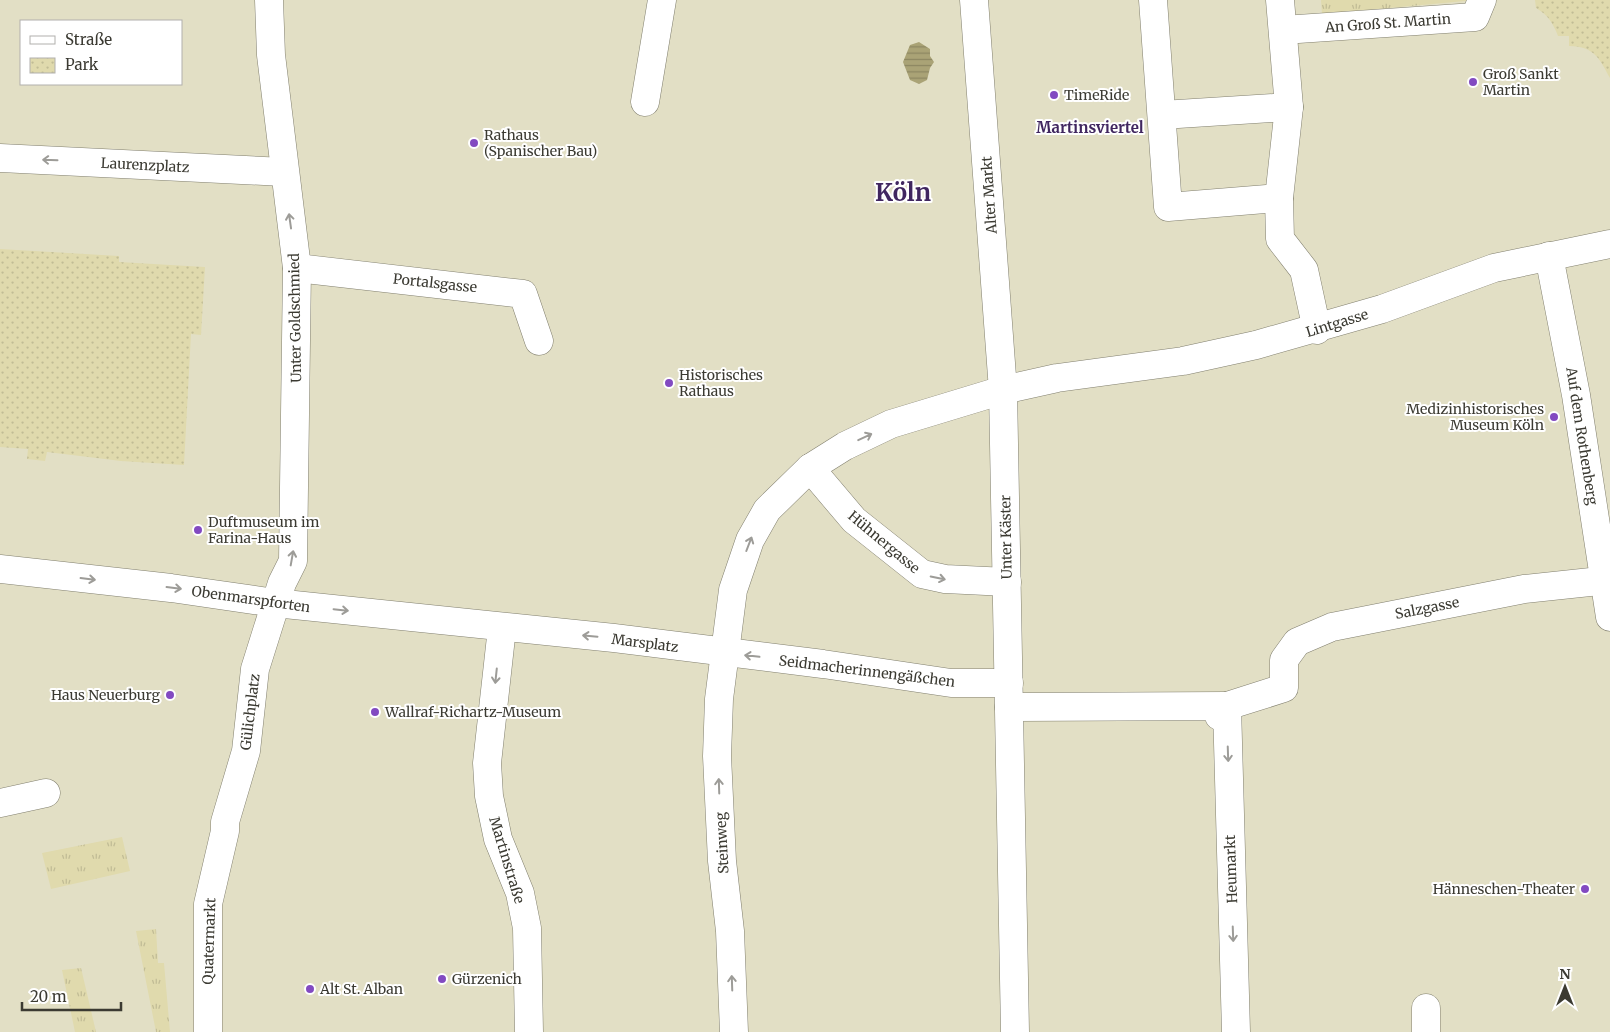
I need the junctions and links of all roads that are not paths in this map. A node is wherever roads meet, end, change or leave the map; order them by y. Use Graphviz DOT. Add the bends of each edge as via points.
graph roads {
  1 [pos="269,0"];
  2 [pos="662,0"];
  3 [pos="974,0"];
  4 [pos="1153,0"];
  5 [pos="1280,0"];
  6 [pos="1482,0"];
  7 [pos="1283,30"];
  8 [pos="645,102"];
  9 [pos="1162,107"];
  10 [pos="1289,107"];
  11 [pos="3,158"];
  12 [pos="284,172"];
  13 [pos="1279,198"];
  14 [pos="1610,244"];
  15 [pos="1550,256"];
  16 [pos="297,268"];
  17 [pos="1317,330"];
  18 [pos="539,341"];
  19 [pos="1003,390"];
  20 [pos="810,468"];
  21 [pos="0,569"];
  22 [pos="1607,581"];
  23 [pos="1007,582"];
  24 [pos="275,603"];
  25 [pos="1610,617"];
  26 [pos="502,628"];
  27 [pos="725,653"];
  28 [pos="1009,695"];
  29 [pos="1223,711"];
  30 [pos="46,793"];
  31 [pos="0,803"];
  32 [pos="225,822"];
  33 [pos="208,1032"];
  34 [pos="529,1032"];
  35 [pos="734,1032"];
  36 [pos="1015,1032"];
  37 [pos="1236,1032"];
  1 -- 12 [label="street, Unter Goldschmied" via="271,55"];
  2 -- 8 [label="street"];
  3 -- 19 [label="street, Alter Markt"];
  4 -- 9 [label="street"];
  5 -- 7 [label="street"];
  6 -- 7 [label="street, An Groß St. Martin" via="1474,16"];
  7 -- 10 [label="street"];
  9 -- 10 [label="street"];
  9 -- 13 [label="street" via="1168,207"];
  10 -- 13 [label="street"];
  12 -- 11 [label="street, Laurenzplatz, one-way"];
  16 -- 12 [label="street, Unter Goldschmied, one-way"];
  13 -- 17 [label="street" via="1280,239 1304,270"];
  14 -- 15 [label="street, Lintgasse"];
  15 -- 17 [label="street, Lintgasse" via="1494,268"];
  15 -- 22 [label="street, Auf dem Rothenberg"];
  16 -- 18 [label="street, Portalsgasse" via="523,294"];
  24 -- 16 [label="street, Unter Goldschmied, one-way" via="293,561"];
  17 -- 19 [label="street, Lintgasse" via="1183,361 1057,378"];
  20 -- 19 [label="street, one-way" via="845,446 891,424"];
  19 -- 23 [label="street, Unter Käster"];
  20 -- 23 [label="street, Hühnergasse, one-way" via="854,520 922,574 945,579"];
  27 -- 20 [label="street, one-way" via="733,590 750,540 767,510"];
  21 -- 24 [label="street, Obenmarspforten, one-way"];
  22 -- 25 [label="street, Auf dem Rothenberg"];
  22 -- 29 [label="street, Salzgasse" via="1524,589 1332,627 1297,642 1284,660 1284,688"];
  23 -- 28 [label="street, Unter Käster"];
  24 -- 26 [label="street, Obenmarspforten, one-way"];
  24 -- 32 [label="street, Gülichplatz" via="256,670 246,752"];
  27 -- 26 [label="street, Marsplatz, one-way" via="614,638"];
  26 -- 34 [label="street, Martinstraße, one-way" via="488,764 488,796 498,839 520,893 526,928"];
  28 -- 27 [label="street, Seidmacherinnengäßchen, one-way" via="823,664"];
  35 -- 27 [label="street, Steinweg, one-way" via="717,756"];
  28 -- 29 [label="street"];
  28 -- 36 [label="street"];
  29 -- 37 [label="street, Heumarkt, one-way"];
  30 -- 31 [label="street"];
  32 -- 33 [label="street, Quatermarkt" via="208,904"];
}
